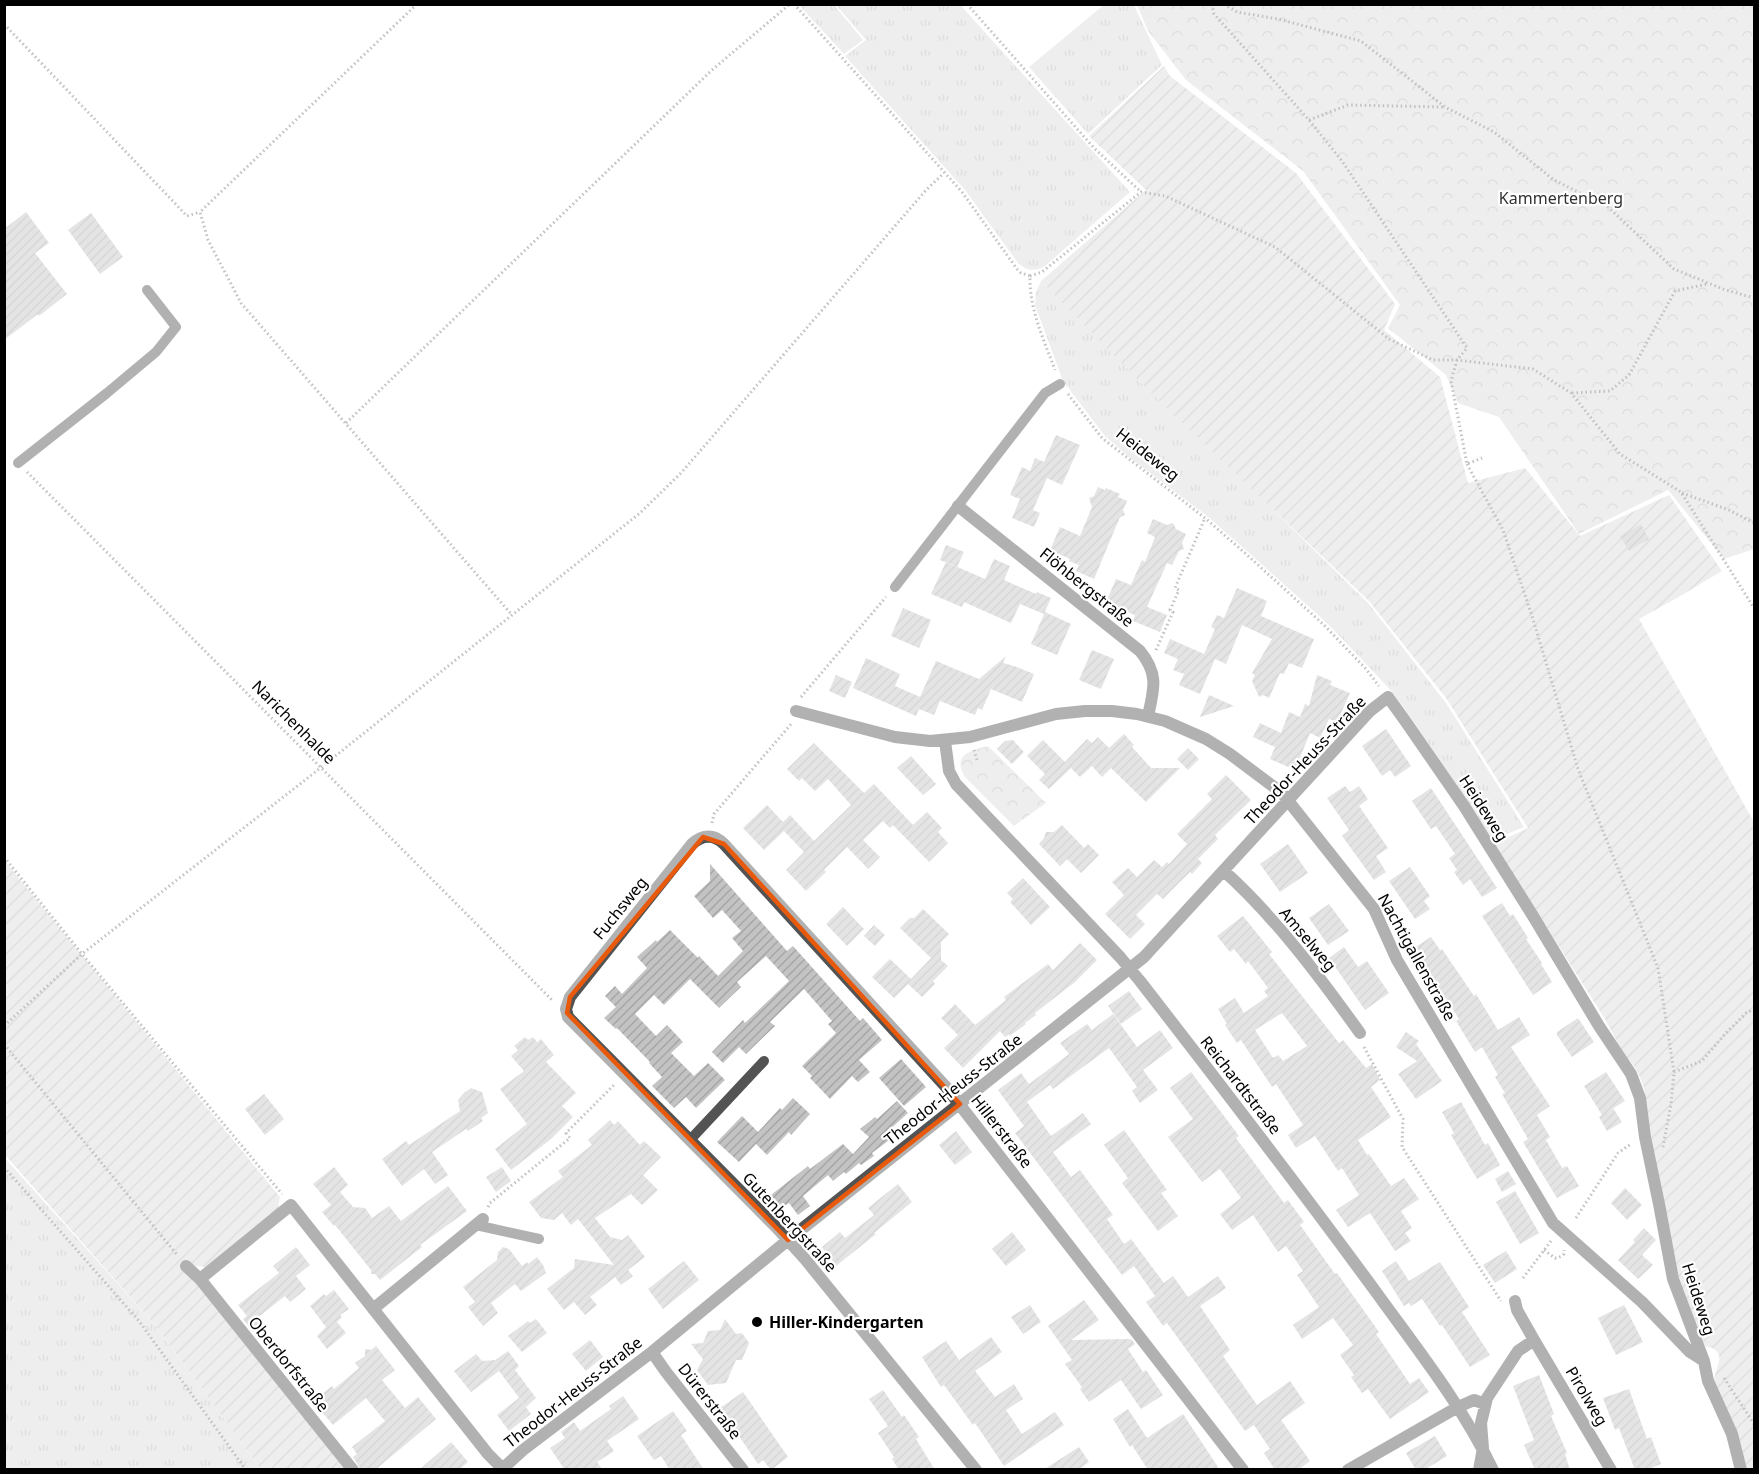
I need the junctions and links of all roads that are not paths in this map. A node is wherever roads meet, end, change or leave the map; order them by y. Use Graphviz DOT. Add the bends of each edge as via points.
graph roads {
  1 [pos="147,290"];
  2 [pos="1060,384"];
  3 [pos="18,463"];
  4 [pos="958,506"];
  5 [pos="895,587"];
  6 [pos="1388,697"];
  7 [pos="796,711"];
  8 [pos="1148,716"];
  9 [pos="945,741"];
  10 [pos="1288,801"];
  11 [pos="709,836"];
  12 [pos="1224,870"];
  13 [pos="1130,969"];
  14 [pos="566,1009"];
  15 [pos="1360,1034"];
  16 [pos="764,1061"];
  17 [pos="960,1104"];
  18 [pos="690,1140"];
  19 [pos="479,1222"];
  20 [pos="539,1239"];
  21 [pos="788,1240"];
  22 [pos="186,1266"];
  23 [pos="200,1280"];
  24 [pos="1515,1301"];
  25 [pos="373,1309"];
  26 [pos="1534,1340"];
  27 [pos="652,1352"];
  28 [pos="1704,1361"];
  29 [pos="1485,1404"];
  30 [pos="1458,1407"];
  31 [pos="1483,1449"];
  32 [pos="503,1469"];
  33 [pos="352,1470"];
  34 [pos="743,1470"];
  35 [pos="976,1470"];
  36 [pos="1243,1470"];
  37 [pos="1348,1470"];
  38 [pos="1479,1470"];
  39 [pos="1493,1470"];
  40 [pos="1611,1470"];
  41 [pos="1742,1470"];
  1 -- 3 [label="lane" via="176,327 156,352"];
  2 -- 4 [label="lane" via="1045,393"];
  4 -- 5 [label="lane"];
  4 -- 8 [label="street, Flöhbergstraße" via="1140,651 1147,659 1154,682"];
  6 -- 10 [label="street, Theodor-Heuss-Straße" via="1370,711"];
  6 -- 28 [label="street, Heideweg" via="1464,807 1631,1074 1640,1098 1673,1279"];
  7 -- 9 [label="street, Nachtigallenstraße" via="895,737"];
  8 -- 9 [label="street, Nachtigallenstraße" via="1112,711 1070,712"];
  8 -- 10 [label="street, Nachtigallenstraße" via="1206,739"];
  9 -- 13 [label="street, Reichardtstraße" via="949,771 956,784"];
  10 -- 12 [label="street, Theodor-Heuss-Straße"];
  10 -- 28 [label="street, Nachtigallenstraße" via="1374,909 1397,960 1553,1223"];
  11 -- 14 [label="street, Fuchsweg" via="692,844 570,997"];
  11 -- 17 [label="street, Hillerstraße" via="724,844"];
  12 -- 13 [label="street, Theodor-Heuss-Straße"];
  12 -- 15 [label="street, Amselweg" via="1317,974"];
  13 -- 17 [label="street, Theodor-Heuss-Straße"];
  13 -- 30 [label="street, Reichardtstraße" via="1307,1197"];
  14 -- 18 [label="street, Gutenbergstraße" via="573,1023"];
  16 -- 18 [label="lane"];
  17 -- 21 [label="street, Theodor-Heuss-Straße"];
  17 -- 36 [label="street, Hillerstraße"];
  18 -- 21 [label="street, Gutenbergstraße"];
  19 -- 20 [label="lane"];
  19 -- 25 [label="street"];
  21 -- 27 [label="street, Theodor-Heuss-Straße"];
  21 -- 35 [label="street, Gutenbergstraße"];
  22 -- 23 [label="street, Oberdorfstraße"];
  23 -- 25 [label="street" via="291,1205"];
  23 -- 33 [label="street, Oberdorfstraße"];
  24 -- 26 [label="street, Pirolweg"];
  25 -- 32 [label="street"];
  26 -- 29 [label="street" via="1518,1351"];
  26 -- 40 [label="street, Pirolweg"];
  27 -- 32 [label="street, Theodor-Heuss-Straße"];
  27 -- 34 [label="street, Dürerstraße"];
  28 -- 41 [label="street"];
  29 -- 30 [label="street" via="1474,1400"];
  29 -- 31 [label="street" via="1480,1429"];
  30 -- 31 [label="street, Reichardtstraße"];
  30 -- 37 [label="street"];
  31 -- 38 [label="street"];
  31 -- 39 [label="street, Reichardtstraße"];
}
